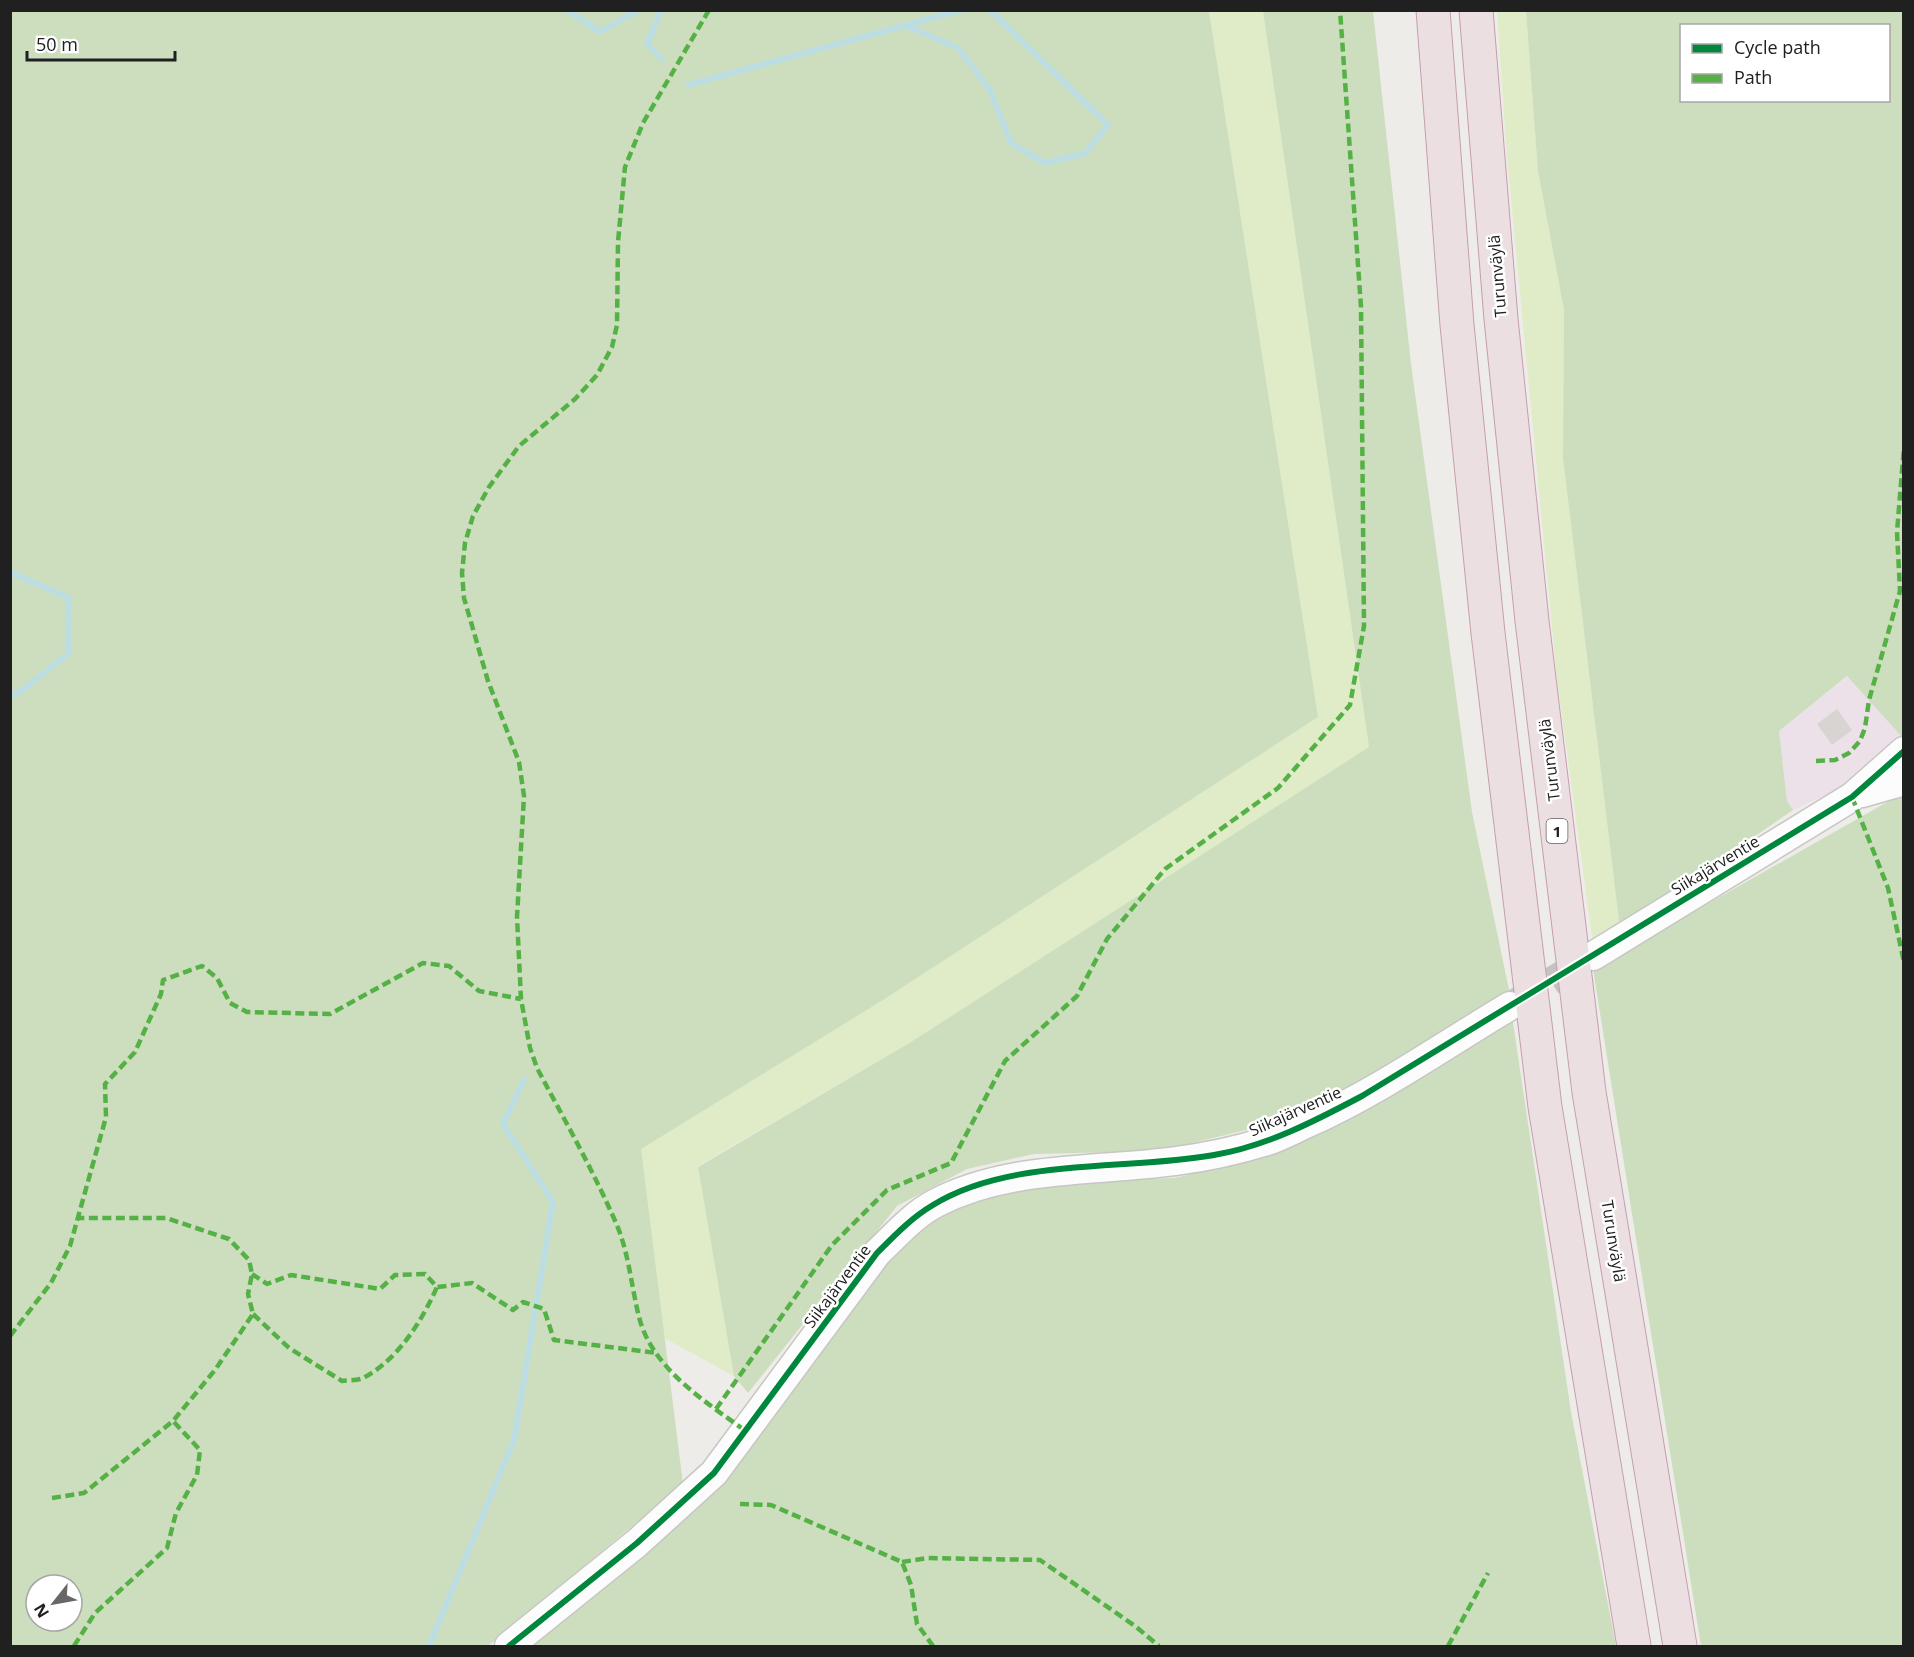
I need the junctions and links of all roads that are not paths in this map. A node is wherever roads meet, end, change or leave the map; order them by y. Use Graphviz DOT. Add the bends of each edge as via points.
graph roads {
  1 [pos="1433,10"];
  2 [pos="1476,10"];
  3 [pos="1904,751"];
  4 [pos="1904,781"];
  5 [pos="1852,797"];
  6 [pos="1593,956"];
  7 [pos="1510,1006"];
  8 [pos="509,1647"];
  9 [pos="1634,1647"];
  10 [pos="1680,1647"];
  1 -- 9 [label="highway" via="1457,325 1488,633 1544,1095"];
  2 -- 10 [label="highway, Turunväylä / 1" via="1501,318 1532,621 1588,1080"];
  3 -- 5 [label="street"];
  4 -- 5 [label="street"];
  5 -- 6 [label="street, Siikajärventie"];
  7 -- 8 [label="street, Siikajärventie" via="1362,1096 1267,1142 1216,1155 995,1181 934,1204 909,1221 877,1253 714,1473 637,1543"];
}
